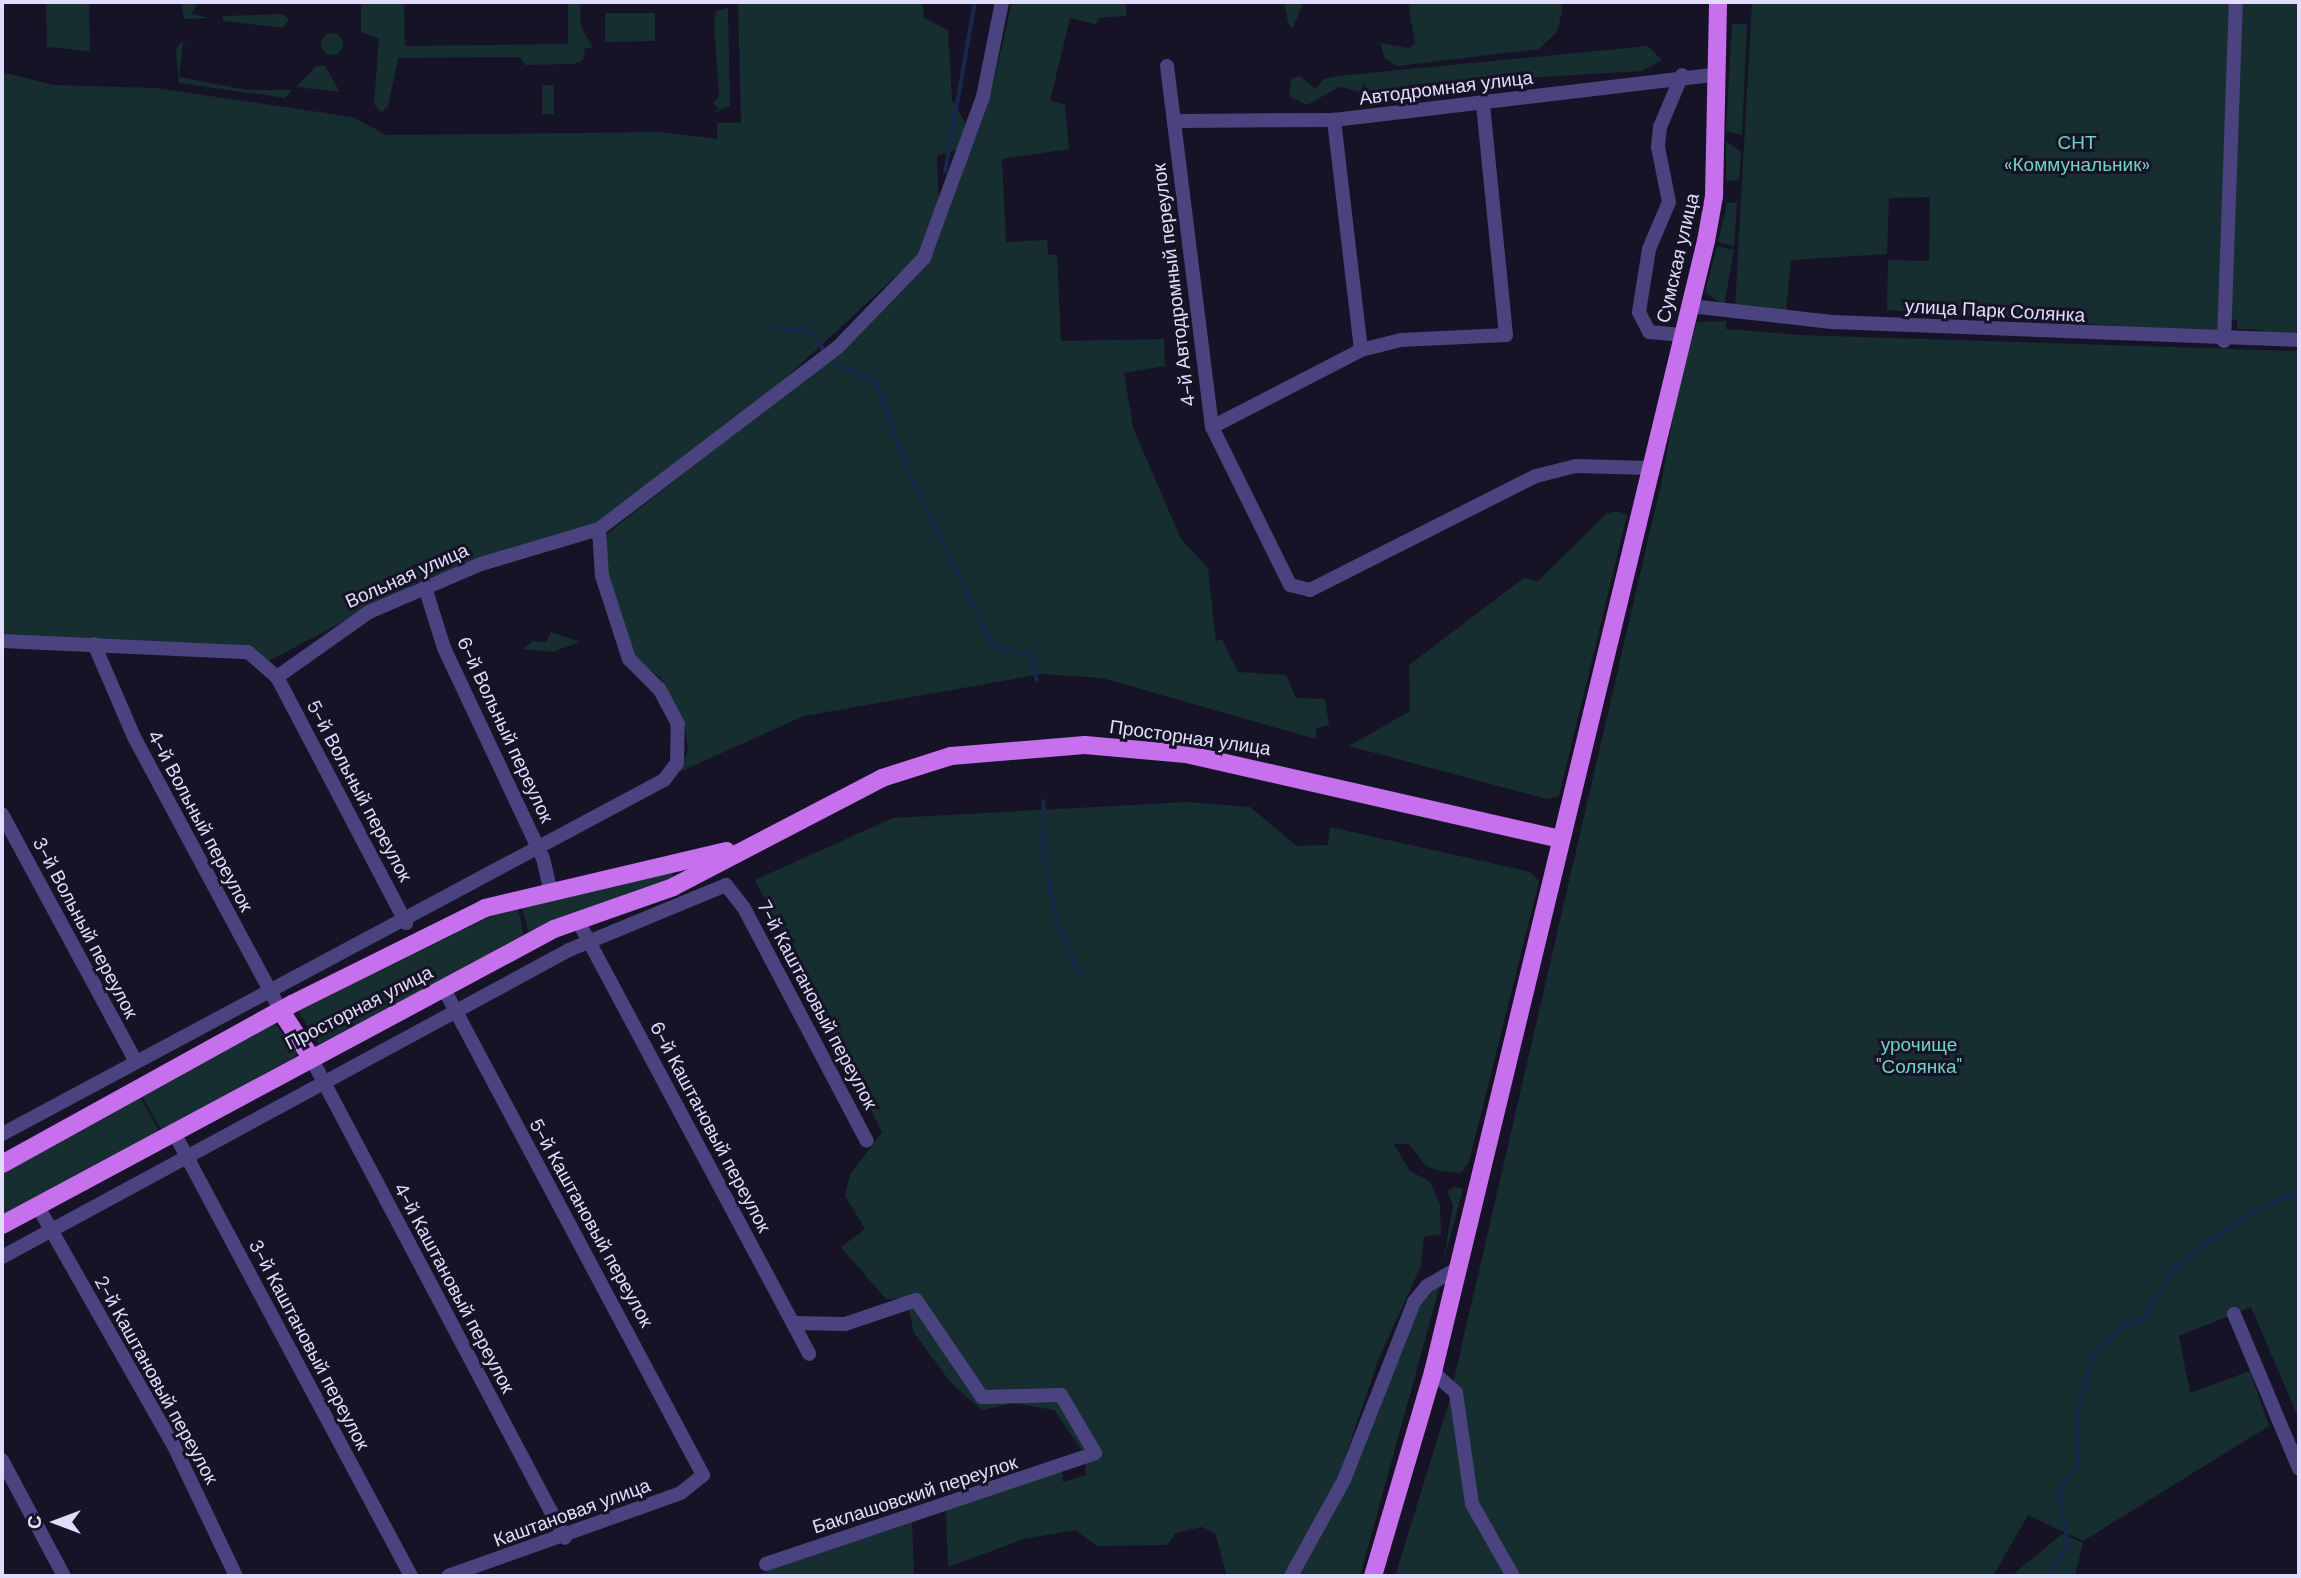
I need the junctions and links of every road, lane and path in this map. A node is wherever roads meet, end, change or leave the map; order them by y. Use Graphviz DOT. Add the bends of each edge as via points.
graph roads {
  1 [pos="1002,2"];
  2 [pos="1718,2"];
  3 [pos="2236,2"];
  4 [pos="1167,66"];
  5 [pos="1718,74"];
  6 [pos="1682,75"];
  7 [pos="1483,103"];
  8 [pos="1334,120"];
  9 [pos="1178,121"];
  10 [pos="1690,306"];
  11 [pos="1682,335"];
  12 [pos="2224,341"];
  13 [pos="2299,341"];
  14 [pos="1361,350"];
  15 [pos="1212,427"];
  16 [pos="1649,472"];
  17 [pos="599,530"];
  18 [pos="425,587"];
  19 [pos="2,641"];
  20 [pos="94,644"];
  21 [pos="277,677"];
  22 [pos="2,814"];
  23 [pos="1560,839"];
  24 [pos="742,846"];
  25 [pos="537,847"];
  26 [pos="678,863"];
  27 [pos="686,881"];
  28 [pos="550,888"];
  29 [pos="577,919"];
  30 [pos="406,923"];
  31 [pos="589,940"];
  32 [pos="444,989"];
  33 [pos="269,992"];
  34 [pos="281,1011"];
  35 [pos="457,1014"];
  36 [pos="310,1056"];
  37 [pos="135,1060"];
  38 [pos="325,1085"];
  39 [pos="173,1131"];
  40 [pos="2,1132"];
  41 [pos="867,1141"];
  42 [pos="187,1158"];
  43 [pos="2,1164"];
  44 [pos="37,1205"];
  45 [pos="2,1225"];
  46 [pos="51,1231"];
  47 [pos="2,1257"];
  48 [pos="1457,1269"];
  49 [pos="2234,1314"];
  50 [pos="793,1322"];
  51 [pos="809,1354"];
  52 [pos="1433,1372"];
  53 [pos="2,1460"];
  54 [pos="2299,1469"];
  55 [pos="703,1475"];
  56 [pos="565,1538"];
  57 [pos="766,1564"];
  58 [pos="64,1576"];
  59 [pos="236,1576"];
  60 [pos="411,1576"];
  61 [pos="448,1576"];
  62 [pos="1291,1576"];
  63 [pos="1373,1576"];
  64 [pos="1513,1576"];
  1 -- 17 [label="street, Вольная улица" via="983,96 924,258 837,348"];
  2 -- 5 [label="main road, Сумская улица"];
  3 -- 12 [label="street"];
  4 -- 9 [label="street, 4-й Автодромный переулок"];
  5 -- 6 [label="street, Автодромная улица"];
  5 -- 10 [label="main road, Сумская улица" via="1714,195"];
  6 -- 7 [label="street, Автодромная улица"];
  6 -- 11 [label="street" via="1660,127 1658,147 1669,202 1649,248 1639,312 1649,332"];
  7 -- 8 [label="street, Автодромная улица"];
  7 -- 14 [label="street" via="1506,335 1401,340"];
  8 -- 9 [label="street, Автодромная улица"];
  8 -- 14 [label="street"];
  9 -- 15 [label="street, 4-й Автодромный переулок" via="1177,158"];
  10 -- 11 [label="main road, Сумская улица"];
  10 -- 12 [label="street, улица Парк Солянка" via="1792,320"];
  11 -- 16 [label="main road, Сумская улица"];
  12 -- 13 [label="street, улица Парк Солянка"];
  14 -- 15 [label="street"];
  15 -- 16 [label="street, 4-й Автодромный переулок" via="1290,585 1310,590 1536,475 1576,466"];
  16 -- 23 [label="main road, Сумская улица"];
  17 -- 18 [label="street, Вольная улица"];
  17 -- 25 [label="street" via="602,576 629,659 659,689 681,741 664,780"];
  18 -- 21 [label="street, Вольная улица" via="345,626"];
  18 -- 25 [label="street, 6-й Вольный переулок" via="480,732"];
  19 -- 20 [label="street"];
  20 -- 21 [label="street" via="248,652"];
  20 -- 33 [label="street, 4-й Вольный переулок" via="134,737"];
  21 -- 30 [label="street, 5-й Вольный переулок"];
  22 -- 37 [label="street, 3-й Вольный переулок"];
  23 -- 24 [label="main road, Просторная улица" via="1234,762 1129,747 1060,745 985,750 916,766"];
  23 -- 48 [label="main road, Сумская улица"];
  24 -- 26 [label="main road, Просторная улица"];
  24 -- 27 [label="main road, Просторная улица"];
  25 -- 28 [label="street, 6-й Вольный переулок"];
  25 -- 30 [label="street"];
  26 -- 27 [label="main road" via="689,869"];
  26 -- 28 [label="main road, Просторная улица"];
  27 -- 29 [label="main road, Просторная улица"];
  28 -- 34 [label="main road, Просторная улица" via="485,908"];
  29 -- 31 [label="street, 6-й Каштановый переулок"];
  29 -- 32 [label="main road, Просторная улица"];
  30 -- 33 [label="street"];
  31 -- 35 [label="street"];
  31 -- 41 [label="street, 7-й Каштановый переулок" via="732,888"];
  31 -- 50 [label="street, 6-й Каштановый переулок"];
  32 -- 35 [label="street, 5-й Каштановый переулок"];
  32 -- 36 [label="main road, Просторная улица"];
  33 -- 34 [label="street, 4-й Вольный переулок"];
  33 -- 37 [label="street"];
  34 -- 36 [label="main road"];
  34 -- 43 [label="main road, Просторная улица"];
  35 -- 38 [label="street"];
  35 -- 55 [label="street, 5-й Каштановый переулок"];
  36 -- 38 [label="street, 4-й Каштановый переулок"];
  36 -- 39 [label="main road, Просторная улица"];
  37 -- 40 [label="street"];
  38 -- 42 [label="street"];
  38 -- 56 [label="street, 4-й Каштановый переулок"];
  39 -- 42 [label="street, 3-й Каштановый переулок"];
  39 -- 44 [label="main road, Просторная улица"];
  42 -- 46 [label="street"];
  42 -- 60 [label="street, 3-й Каштановый переулок"];
  44 -- 45 [label="main road, Просторная улица"];
  44 -- 46 [label="street, 2-й Каштановый переулок"];
  46 -- 47 [label="street"];
  46 -- 59 [label="street, 2-й Каштановый переулок" via="173,1444"];
  48 -- 52 [label="main road, Сумская улица"];
  48 -- 62 [label="street" via="1427,1286 1414,1302 1343,1480"];
  49 -- 54 [label="street"];
  50 -- 51 [label="street, 6-й Каштановый переулок"];
  50 -- 57 [label="street, Баклашовский переулок" via="845,1324 916,1300 982,1397 1061,1395 1096,1453"];
  52 -- 63 [label="main road, Сумская улица"];
  52 -- 64 [label="street" via="1456,1393 1472,1504"];
  53 -- 58 [label="street"];
  55 -- 56 [label="street, Каштановая улица" via="681,1493"];
  56 -- 61 [label="street, Каштановая улица"];
}
